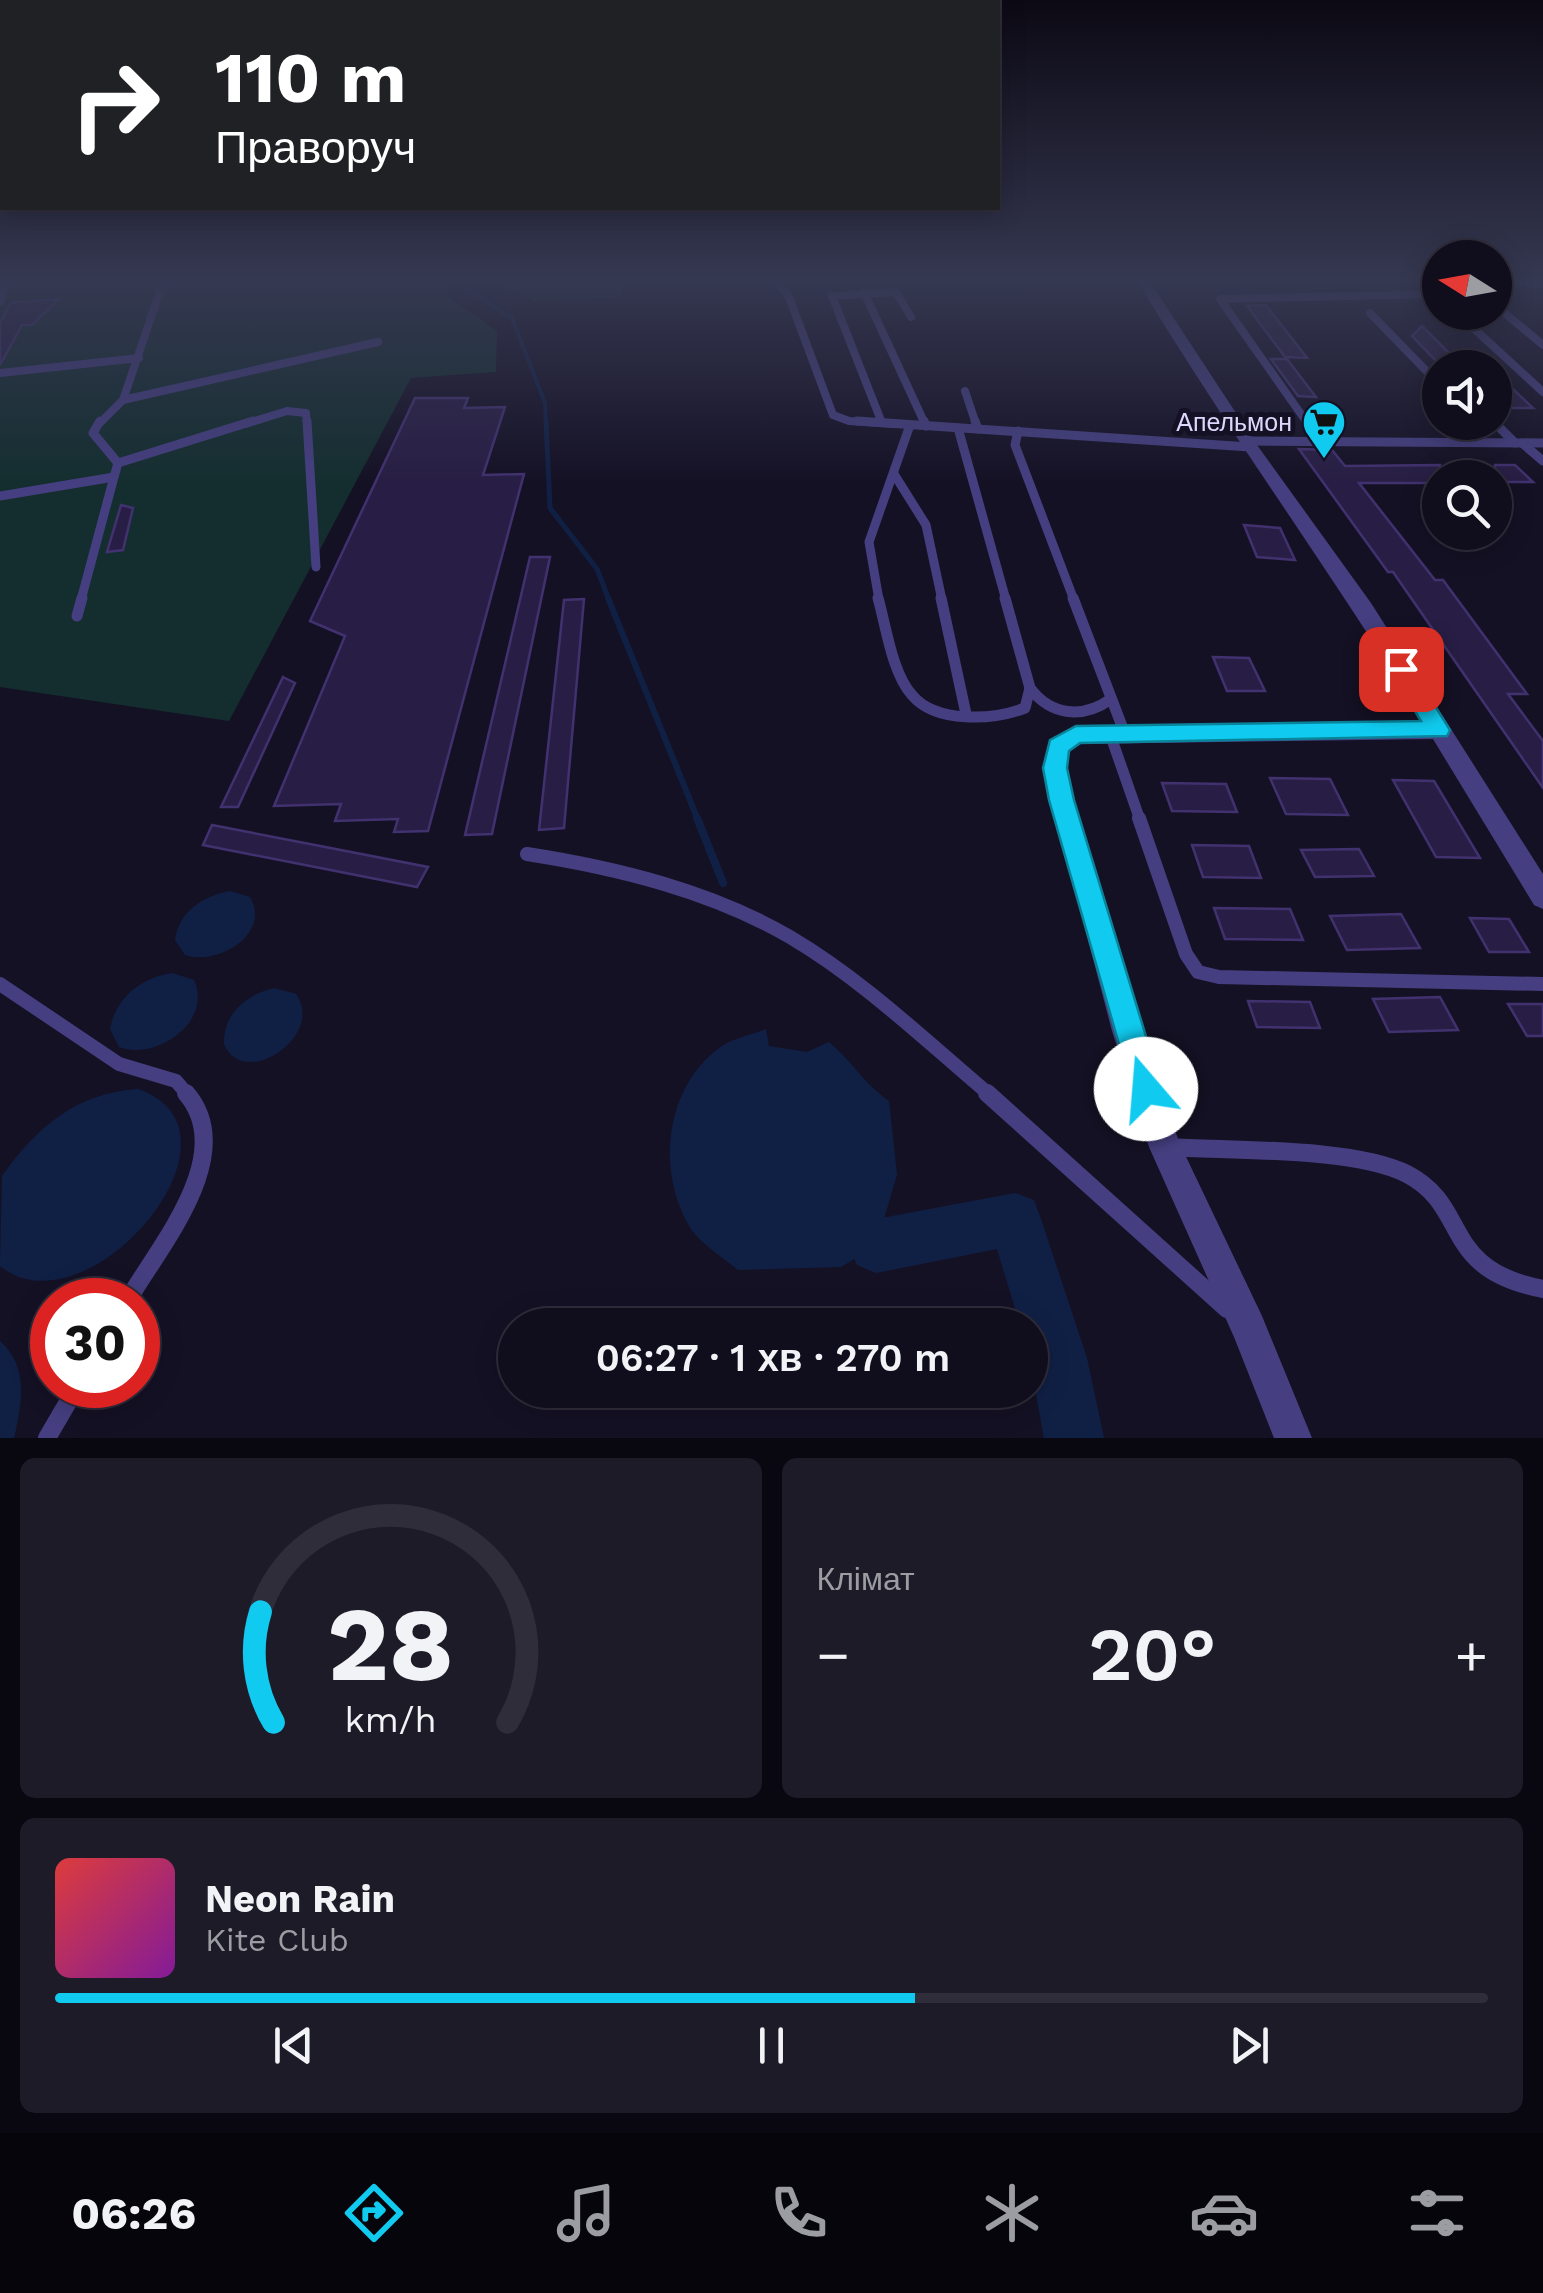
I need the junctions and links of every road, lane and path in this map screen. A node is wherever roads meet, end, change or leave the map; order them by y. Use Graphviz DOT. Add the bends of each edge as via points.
graph roads {
  1 [pos="142,349"];
  2 [pos="347,349"];
  3 [pos="809,349"];
  4 [pos="853,349"];
  5 [pos="890,349"];
  6 [pos="1187,349"];
  7 [pos="1256,349"];
  8 [pos="1405,349"];
  9 [pos="1498,349"];
  10 [pos="139,358"];
  11 [pos="1422,367"];
  12 [pos="0,373"];
  13 [pos="1541,388"];
  14 [pos="966,391"];
  15 [pos="123,400"];
  16 [pos="882,423"];
  17 [pos="910,425"];
  18 [pos="926,426"];
  19 [pos="958,428"];
  20 [pos="978,429"];
  21 [pos="1018,431"];
  22 [pos="1512,437"];
  23 [pos="1322,442"];
  24 [pos="1519,443"];
  25 [pos="1543,443"];
  26 [pos="1248,444"];
  27 [pos="118,462"];
  28 [pos="1543,462"];
  29 [pos="894,474"];
  30 [pos="114,477"];
  31 [pos="0,496"];
  32 [pos="316,567"];
  33 [pos="77,616"];
  34 [pos="1030,688"];
  35 [pos="1110,698"];
  36 [pos="966,714"];
  37 [pos="1438,730"];
  38 [pos="1118,734"];
  39 [pos="528,854"];
  40 [pos="1543,897"];
  41 [pos="0,984"];
  42 [pos="1543,984"];
  43 [pos="1165,1147"];
  44 [pos="141,1278"];
  45 [pos="1543,1289"];
  46 [pos="1249,1328"];
  47 [pos="65,1408"];
  48 [pos="47,1438"];
  49 [pos="1293,1438"];
  1 -- 10 [label="lane"];
  2 -- 15 [label="lane"];
  3 -- 16 [label="lane" via="833,415"];
  4 -- 16 [label="lane"];
  5 -- 18 [label="lane"];
  6 -- 26 [label="street"];
  7 -- 23 [label="lane"];
  8 -- 11 [label="lane"];
  9 -- 13 [label="lane"];
  10 -- 12 [label="lane"];
  10 -- 15 [label="lane"];
  14 -- 20 [label="lane"];
  15 -- 27 [label="lane" via="93,434"];
  16 -- 17 [label="lane"];
  17 -- 18 [label="lane"];
  17 -- 29 [label="lane"];
  18 -- 19 [label="lane"];
  19 -- 20 [label="lane"];
  19 -- 34 [label="lane"];
  20 -- 21 [label="lane"];
  21 -- 26 [label="lane"];
  21 -- 35 [label="lane" via="1016,445"];
  22 -- 24 [label="lane"];
  23 -- 24 [label="lane"];
  23 -- 26 [label="lane"];
  24 -- 25 [label="lane"];
  24 -- 28 [label="lane"];
  26 -- 37 [label="street" via="1364,608"];
  27 -- 30 [label="lane"];
  27 -- 32 [label="lane" via="288,412 306,413"];
  29 -- 36 [label="lane" via="926,525"];
  29 -- 36 [label="lane" via="868,556 906,690 922,707"];
  30 -- 31 [label="lane"];
  30 -- 33 [label="lane"];
  34 -- 35 [label="lane" via="1040,706 1058,712 1098,710"];
  34 -- 36 [label="lane" via="1025,708 1013,714"];
  35 -- 38 [label="lane"];
  37 -- 38 [label="street"];
  37 -- 40 [label="street"];
  38 -- 42 [label="lane" via="1186,954 1198,972"];
  38 -- 43 [label="street" via="1076,734 1058,747 1055,768"];
  39 -- 46 [label="lane" via="654,880 770,926 863,989 969,1076"];
  41 -- 44 [label="lane" via="120,1064 176,1081 201,1110 204,1159"];
  43 -- 45 [label="lane" via="1391,1166 1432,1192 1485,1269"];
  43 -- 46 [label="street"];
  46 -- 49 [label="street"];
  47 -- 48 [label="lane"];
}
